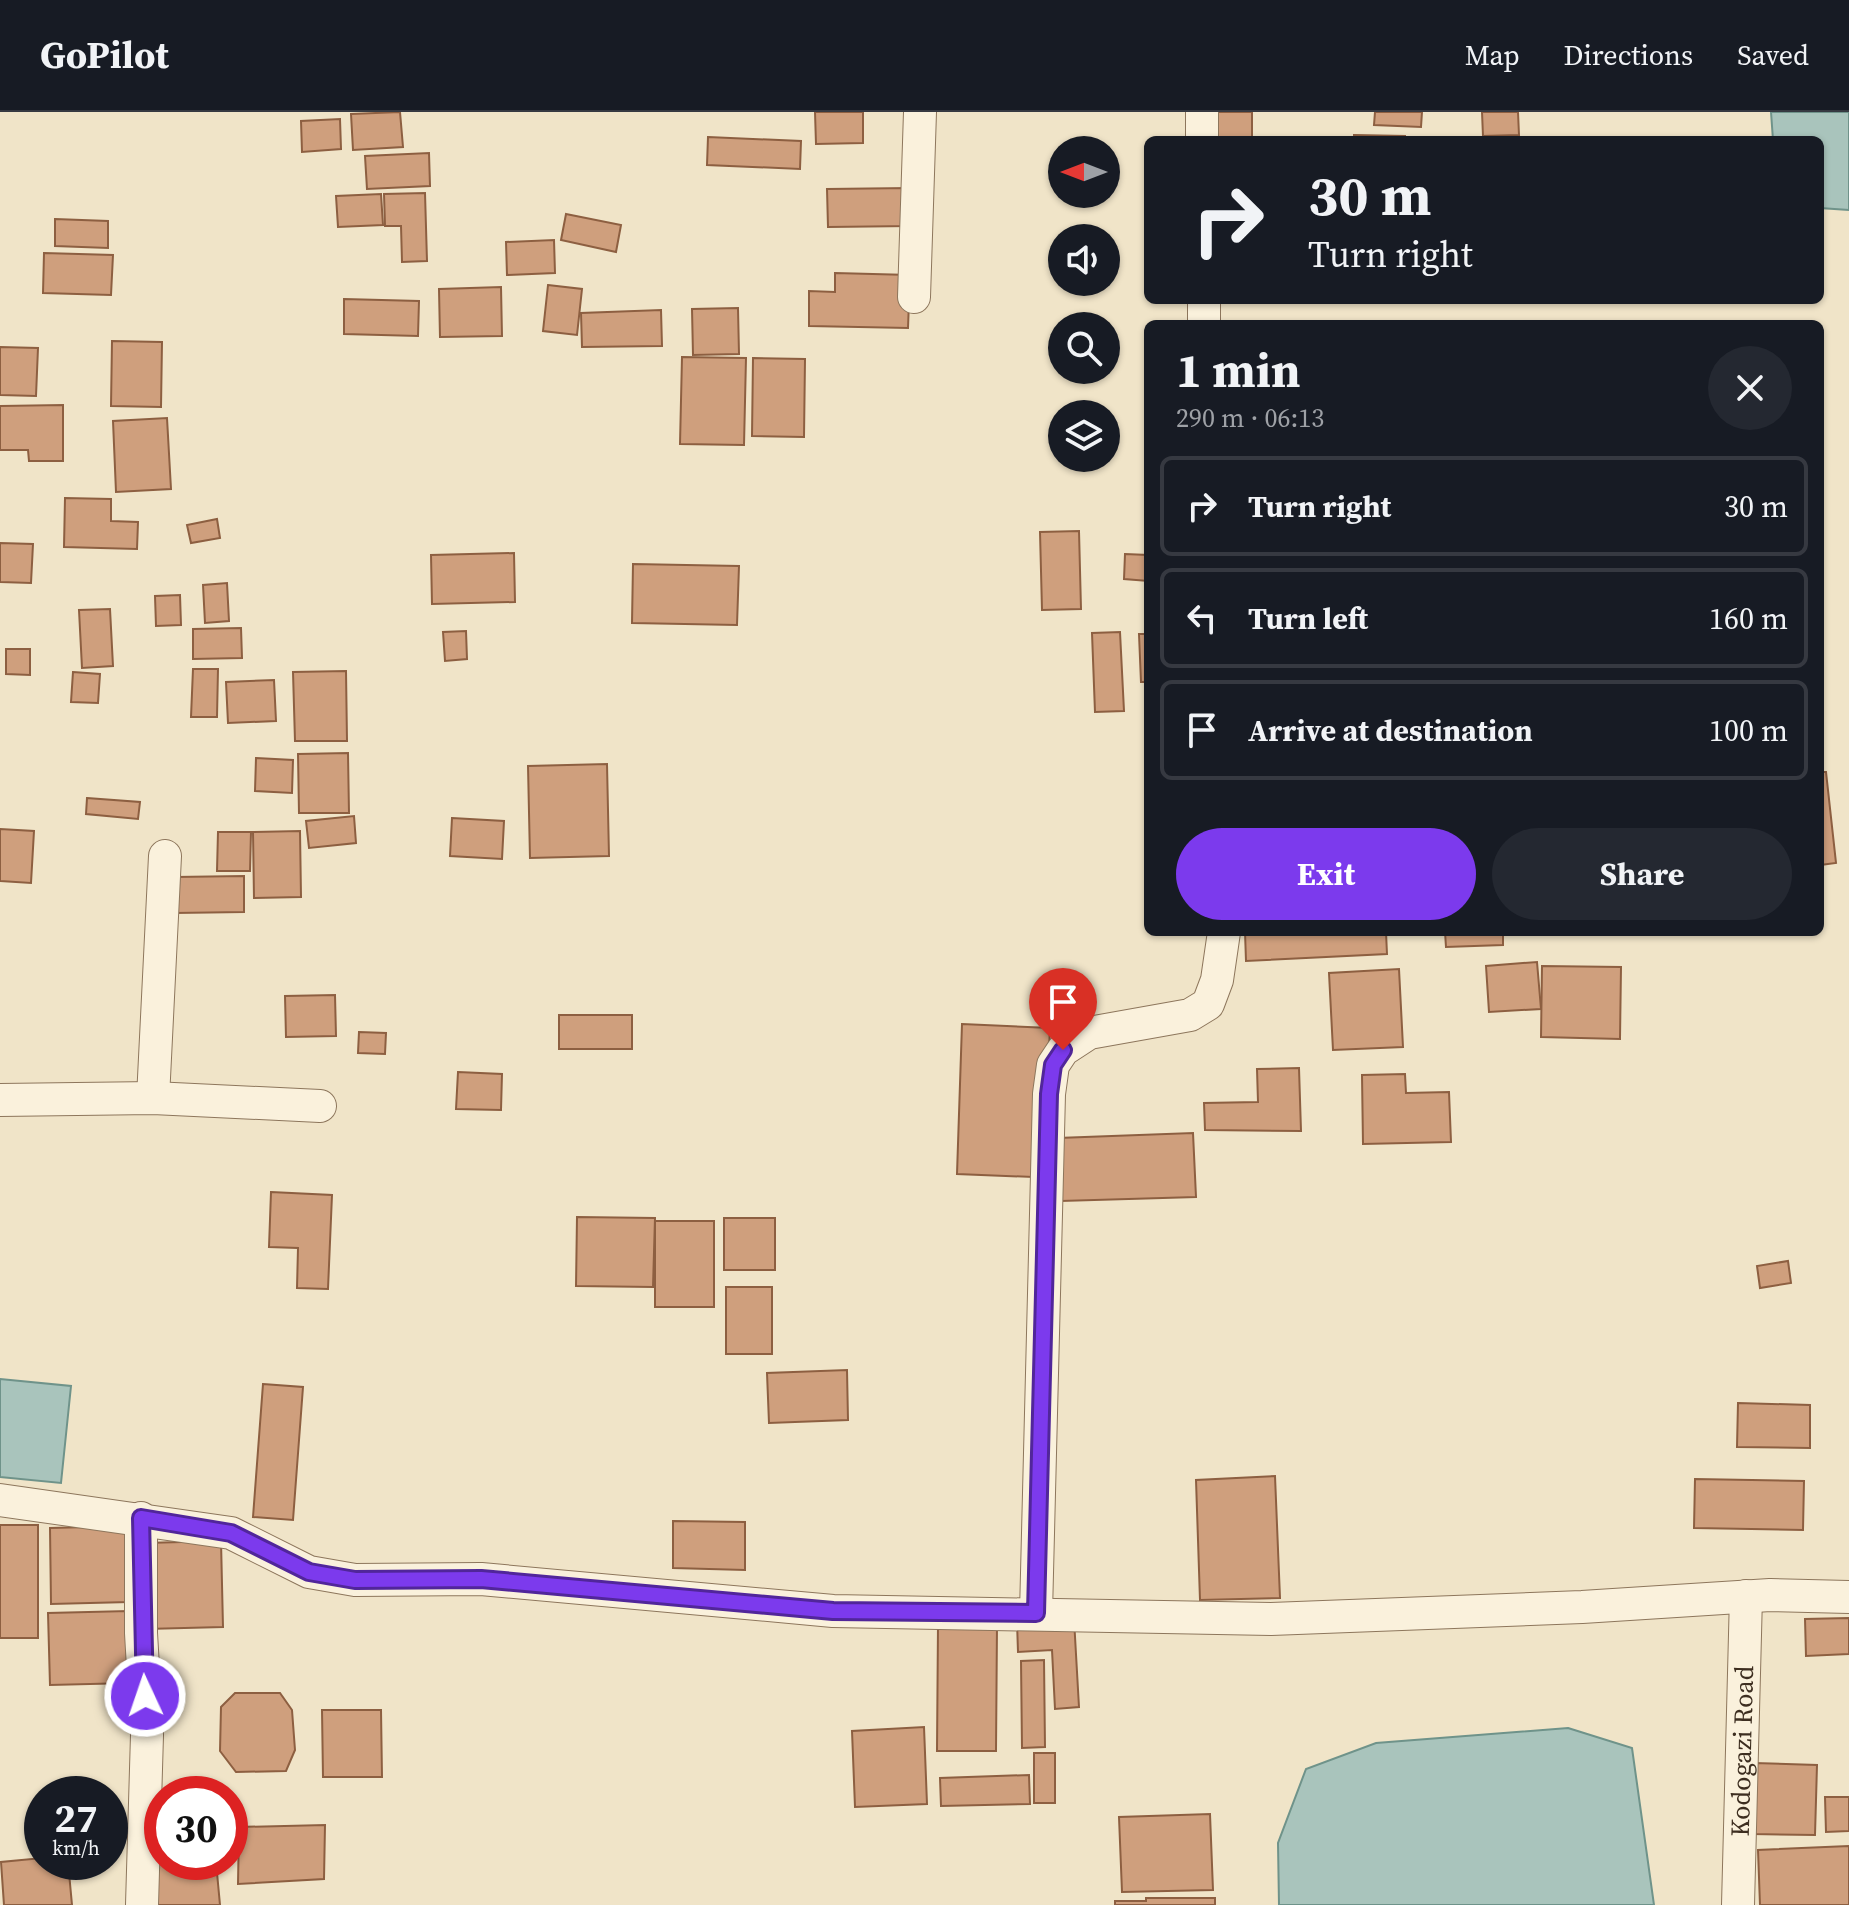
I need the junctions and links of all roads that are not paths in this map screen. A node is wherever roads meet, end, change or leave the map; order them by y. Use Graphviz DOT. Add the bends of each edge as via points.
graph roads {
  1 [pos="920,112"];
  2 [pos="1202,112"];
  3 [pos="1202,136"];
  4 [pos="914,297"];
  5 [pos="165,856"];
  6 [pos="1223,936"];
  7 [pos="153,1098"];
  8 [pos="0,1100"];
  9 [pos="320,1106"];
  10 [pos="0,1500"];
  11 [pos="141,1518"];
  12 [pos="1746,1596"];
  13 [pos="1849,1597"];
  14 [pos="1036,1613"];
  15 [pos="142,1905"];
  16 [pos="1738,1905"];
  1 -- 4 [label="street"];
  2 -- 3 [label="street"];
  5 -- 7 [label="street"];
  6 -- 14 [label="street" via="1208,1004 1190,1015 1089,1033 1063,1050 1053,1065"];
  7 -- 8 [label="street"];
  7 -- 9 [label="street"];
  10 -- 11 [label="street"];
  11 -- 14 [label="street" via="231,1533 309,1572 355,1580 481,1579 833,1611"];
  11 -- 15 [label="street" via="147,1735"];
  12 -- 13 [label="street"];
  12 -- 14 [label="street" via="1271,1619"];
  12 -- 16 [label="street, Kodogazi Road"];
}
